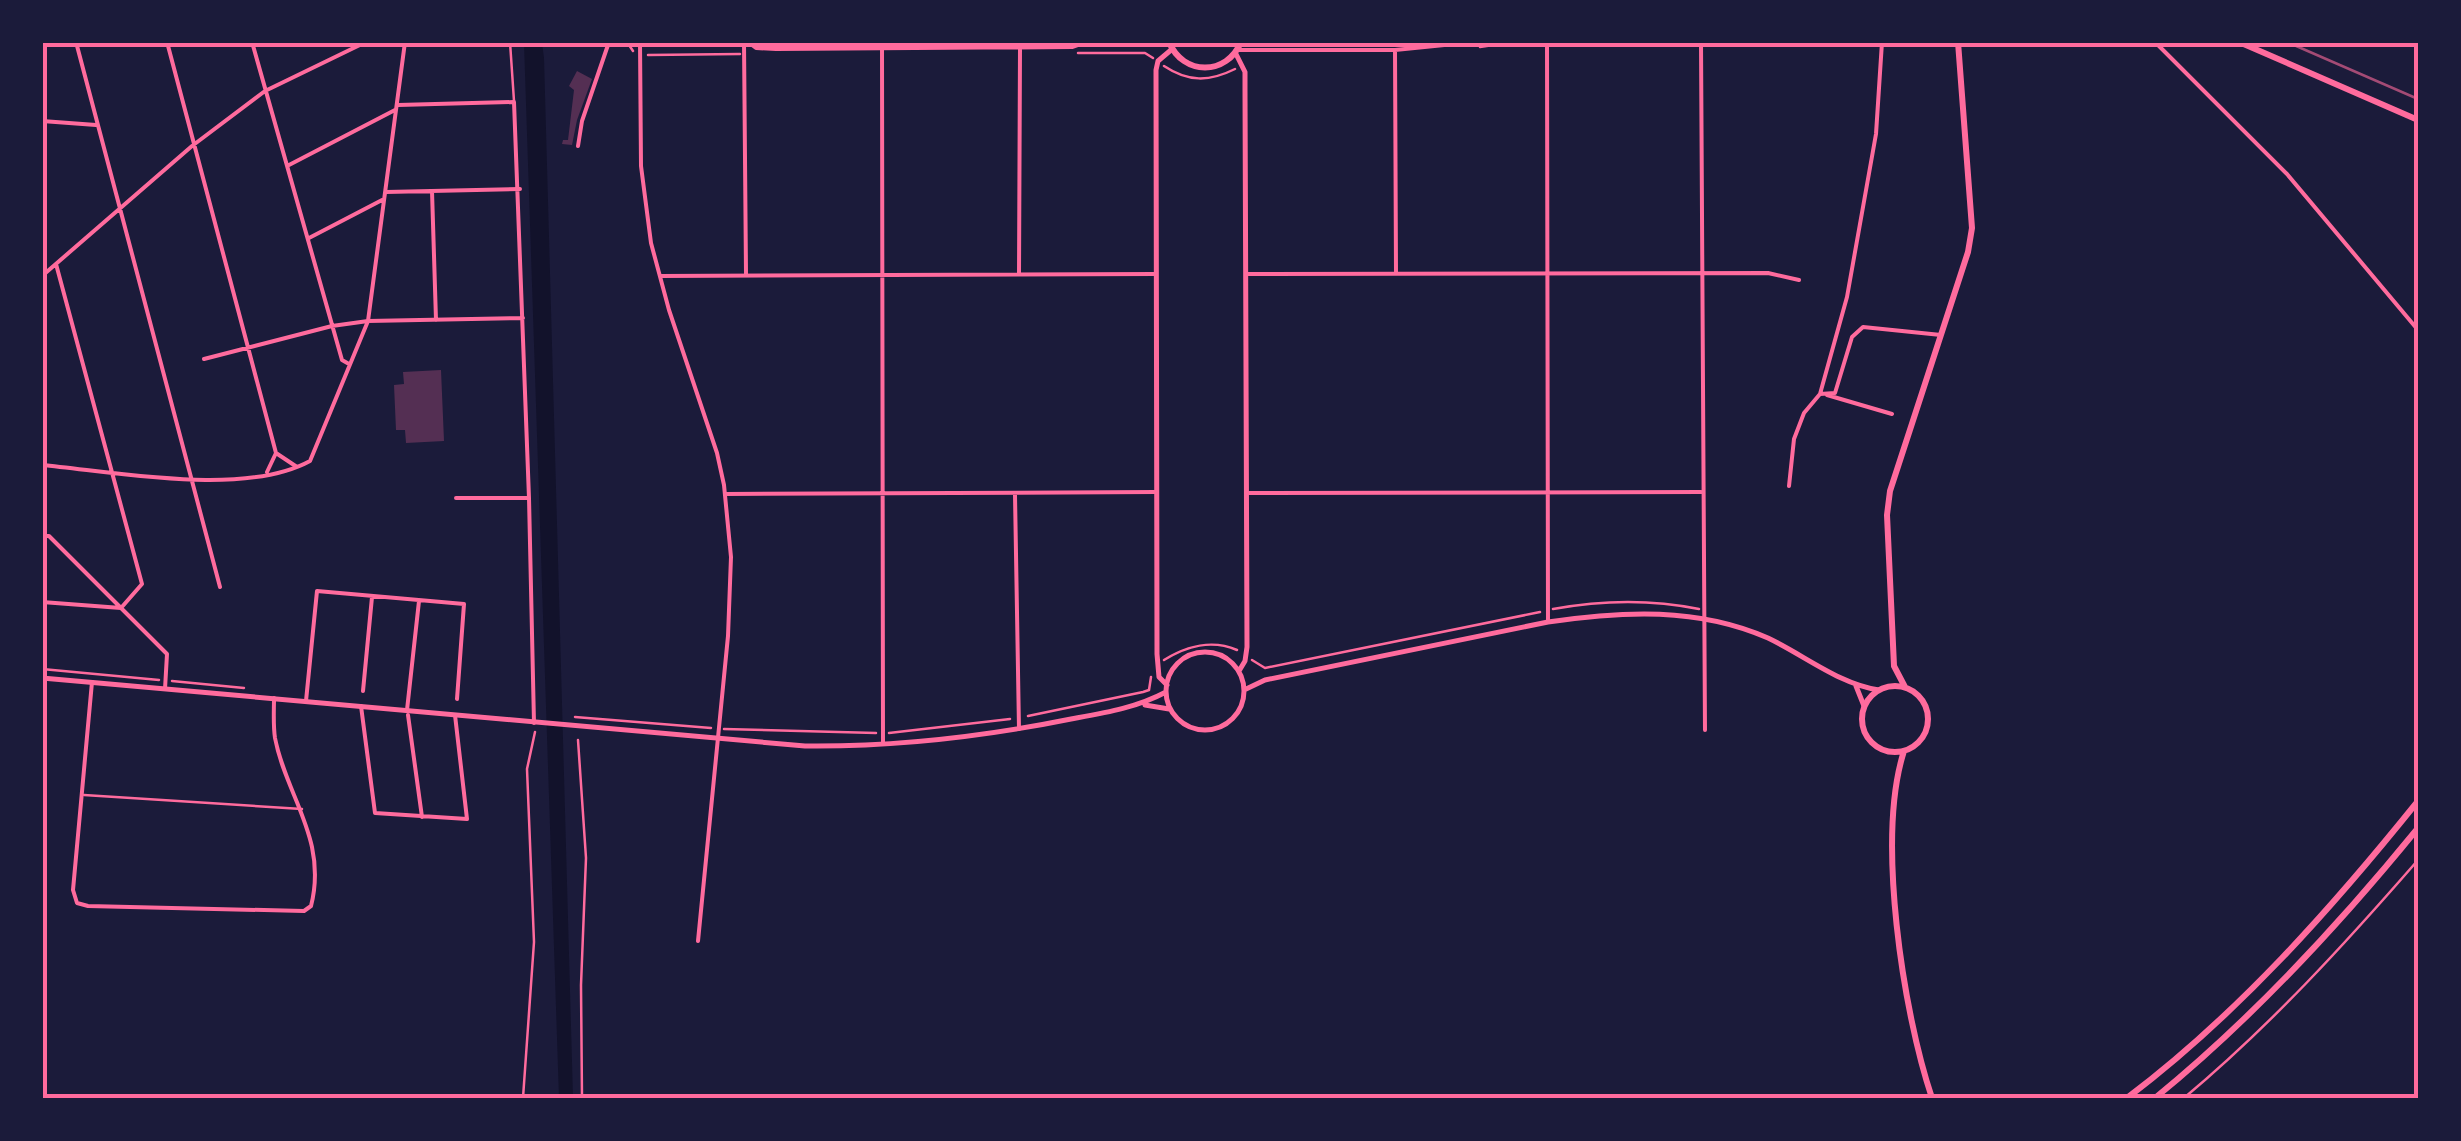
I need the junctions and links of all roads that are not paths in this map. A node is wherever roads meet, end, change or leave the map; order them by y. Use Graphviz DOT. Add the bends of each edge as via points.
graph roads {
  1 [pos="76,42"];
  2 [pos="167,42"];
  3 [pos="252,42"];
  4 [pos="366,42"];
  5 [pos="404,42"];
  6 [pos="510,42"];
  7 [pos="609,42"];
  8 [pos="640,42"];
  9 [pos="746,42"];
  10 [pos="1086,42"];
  11 [pos="1474,42"];
  12 [pos="1547,42"];
  13 [pos="1701,42"];
  14 [pos="1882,42"];
  15 [pos="1958,42"];
  16 [pos="2155,42"];
  17 [pos="2240,42"];
  18 [pos="883,46"];
  19 [pos="1170,46"];
  20 [pos="1020,47"];
  21 [pos="1238,49"];
  22 [pos="1394,50"];
  23 [pos="265,92"];
  24 [pos="514,102"];
  25 [pos="396,107"];
  26 [pos="2418,120"];
  27 [pos="42,121"];
  28 [pos="96,125"];
  29 [pos="192,146"];
  30 [pos="578,146"];
  31 [pos="289,164"];
  32 [pos="520,190"];
  33 [pos="432,191"];
  34 [pos="386,195"];
  35 [pos="118,208"];
  36 [pos="308,238"];
  37 [pos="56,264"];
  38 [pos="1396,273"];
  39 [pos="1701,273"];
  40 [pos="882,274"];
  41 [pos="1020,274"];
  42 [pos="1155,274"];
  43 [pos="1246,274"];
  44 [pos="1546,274"];
  45 [pos="746,275"];
  46 [pos="42,276"];
  47 [pos="660,276"];
  48 [pos="1799,280"];
  49 [pos="523,318"];
  50 [pos="436,320"];
  51 [pos="368,322"];
  52 [pos="332,326"];
  53 [pos="2418,330"];
  54 [pos="1941,335"];
  55 [pos="248,347"];
  56 [pos="204,360"];
  57 [pos="350,364"];
  58 [pos="1820,394"];
  59 [pos="1828,395"];
  60 [pos="1892,414"];
  61 [pos="276,452"];
  62 [pos="42,465"];
  63 [pos="298,468"];
  64 [pos="112,472"];
  65 [pos="266,474"];
  66 [pos="190,478"];
  67 [pos="1789,486"];
  68 [pos="1156,492"];
  69 [pos="1548,492"];
  70 [pos="1702,492"];
  71 [pos="882,493"];
  72 [pos="1246,493"];
  73 [pos="726,494"];
  74 [pos="1015,494"];
  75 [pos="456,498"];
  76 [pos="529,498"];
  77 [pos="42,536"];
  78 [pos="220,587"];
  79 [pos="372,596"];
  80 [pos="419,601"];
  81 [pos="42,602"];
  82 [pos="121,608"];
  83 [pos="1703,613"];
  84 [pos="1548,622"];
  85 [pos="1894,666"];
  86 [pos="1241,675"];
  87 [pos="42,678"];
  88 [pos="1264,680"];
  89 [pos="92,682"];
  90 [pos="1856,686"];
  91 [pos="1905,687"];
  92 [pos="164,688"];
  93 [pos="1166,688"];
  94 [pos="1882,688"];
  95 [pos="1244,690"];
  96 [pos="363,691"];
  97 [pos="274,698"];
  98 [pos="457,699"];
  99 [pos="306,701"];
  100 [pos="1142,704"];
  101 [pos="361,706"];
  102 [pos="1864,706"];
  103 [pos="1170,709"];
  104 [pos="408,713"];
  105 [pos="455,714"];
  106 [pos="537,723"];
  107 [pos="1019,728"];
  108 [pos="1706,730"];
  109 [pos="717,741"];
  110 [pos="884,746"];
  111 [pos="1904,751"];
  112 [pos="1888,752"];
  113 [pos="1897,775"];
  114 [pos="81,795"];
  115 [pos="2418,802"];
  116 [pos="302,808"];
  117 [pos="422,816"];
  118 [pos="2418,828"];
  119 [pos="698,941"];
  120 [pos="1932,1098"];
  121 [pos="2127,1098"];
  122 [pos="2154,1098"];
  1 -- 28 [label="street"];
  2 -- 29 [label="street"];
  3 -- 23 [label="street"];
  4 -- 23 [label="street"];
  5 -- 25 [label="street"];
  6 -- 24 [label="street"];
  7 -- 30 [label="street"];
  8 -- 47 [label="street" via="644,200"];
  9 -- 18 [label="street" via="776,49"];
  9 -- 45 [label="street"];
  10 -- 20 [label="street"];
  11 -- 22 [label="street"];
  12 -- 44 [label="street"];
  13 -- 39 [label="street"];
  14 -- 58 [label="street" via="1866,201"];
  15 -- 54 [label="main road" via="1972,228"];
  16 -- 53 [label="street" via="2287,174"];
  17 -- 26 [label="main road"];
  18 -- 20 [label="street"];
  18 -- 40 [label="street"];
  19 -- 21 [label="main road" via="1199,69 1214,68"];
  19 -- 42 [label="street" via="1158,62"];
  20 -- 41 [label="street"];
  21 -- 22 [label="street"];
  21 -- 43 [label="street" via="1245,90"];
  22 -- 38 [label="street"];
  23 -- 29 [label="street"];
  23 -- 31 [label="street"];
  24 -- 25 [label="street"];
  24 -- 32 [label="street"];
  25 -- 31 [label="street"];
  25 -- 34 [label="street"];
  27 -- 28 [label="street"];
  28 -- 35 [label="street"];
  29 -- 35 [label="street"];
  29 -- 55 [label="street"];
  31 -- 36 [label="street"];
  32 -- 33 [label="street"];
  32 -- 49 [label="street"];
  33 -- 34 [label="street"];
  33 -- 50 [label="street"];
  34 -- 36 [label="street"];
  34 -- 51 [label="street"];
  35 -- 37 [label="street"];
  35 -- 66 [label="street"];
  36 -- 52 [label="street"];
  37 -- 46 [label="street"];
  37 -- 64 [label="street"];
  38 -- 43 [label="street"];
  38 -- 44 [label="street"];
  39 -- 44 [label="street"];
  39 -- 48 [label="street"];
  39 -- 70 [label="street"];
  40 -- 41 [label="street"];
  40 -- 45 [label="street"];
  40 -- 71 [label="street"];
  41 -- 42 [label="street"];
  42 -- 68 [label="street"];
  43 -- 72 [label="street"];
  44 -- 69 [label="street"];
  45 -- 47 [label="street"];
  47 -- 73 [label="street"];
  49 -- 50 [label="street"];
  49 -- 76 [label="street"];
  50 -- 51 [label="street"];
  51 -- 52 [label="street"];
  51 -- 57 [label="street"];
  52 -- 55 [label="street"];
  52 -- 57 [label="street" via="342,360"];
  54 -- 59 [label="street" via="1877,326 1856,330 1835,393"];
  54 -- 85 [label="main road" via="1890,491"];
  55 -- 56 [label="street"];
  55 -- 61 [label="street"];
  57 -- 63 [label="street" via="310,461"];
  58 -- 59 [label="street"];
  58 -- 67 [label="street" via="1794,439"];
  59 -- 60 [label="street"];
  61 -- 63 [label="street"];
  61 -- 65 [label="street"];
  62 -- 64 [label="street"];
  63 -- 65 [label="street"];
  64 -- 66 [label="street"];
  64 -- 82 [label="street" via="142,584"];
  65 -- 66 [label="street"];
  66 -- 78 [label="street"];
  68 -- 74 [label="street"];
  68 -- 93 [label="street" via="1157,666"];
  69 -- 70 [label="street"];
  69 -- 72 [label="street"];
  69 -- 84 [label="street"];
  70 -- 83 [label="street"];
  71 -- 73 [label="street"];
  71 -- 74 [label="street"];
  71 -- 110 [label="street"];
  72 -- 86 [label="street"];
  73 -- 109 [label="street" via="731,596"];
  74 -- 107 [label="street"];
  75 -- 76 [label="street"];
  76 -- 106 [label="street"];
  77 -- 82 [label="street"];
  79 -- 80 [label="street"];
  79 -- 96 [label="street"];
  79 -- 99 [label="street" via="316,591"];
  80 -- 98 [label="street" via="464,604"];
  80 -- 104 [label="street"];
  81 -- 82 [label="street"];
  82 -- 92 [label="street" via="167,654"];
  83 -- 84 [label="street"];
  83 -- 90 [label="street" via="1764,636"];
  83 -- 108 [label="street"];
  84 -- 88 [label="street"];
  85 -- 91 [label="main road"];
  85 -- 94 [label="main road"];
  86 -- 88 [label="street"];
  86 -- 93 [label="street" via="1221,655 1201,652 1182,659"];
  86 -- 95 [label="street"];
  87 -- 89 [label="street"];
  88 -- 95 [label="street"];
  89 -- 92 [label="street"];
  89 -- 114 [label="street"];
  90 -- 94 [label="street"];
  90 -- 102 [label="street"];
  91 -- 94 [label="main road"];
  91 -- 111 [label="main road" via="1919,696 1928,719 1919,742"];
  92 -- 97 [label="street"];
  93 -- 100 [label="street"];
  93 -- 103 [label="street"];
  94 -- 102 [label="main road"];
  95 -- 103 [label="street" via="1239,712 1214,730 1194,729"];
  97 -- 99 [label="street"];
  97 -- 116 [label="street" via="276,738"];
  99 -- 101 [label="street"];
  100 -- 103 [label="street"];
  100 -- 107 [label="street"];
  101 -- 104 [label="street"];
  101 -- 117 [label="street" via="375,813"];
  102 -- 112 [label="main road" via="1868,738"];
  104 -- 105 [label="street"];
  104 -- 117 [label="street"];
  105 -- 106 [label="street"];
  105 -- 117 [label="street" via="468,819"];
  106 -- 109 [label="street"];
  107 -- 110 [label="street"];
  109 -- 110 [label="street"];
  109 -- 119 [label="street"];
  111 -- 112 [label="main road"];
  111 -- 113 [label="main road"];
  112 -- 113 [label="main road"];
  113 -- 120 [label="main road" via="1896,913"];
  114 -- 116 [label="street"];
  114 -- 116 [label="street" via="73,890 82,905 304,911 314,896 314,861"];
  115 -- 121 [label="main road" via="2243,996"];
  118 -- 122 [label="main road" via="2298,964"];
}
